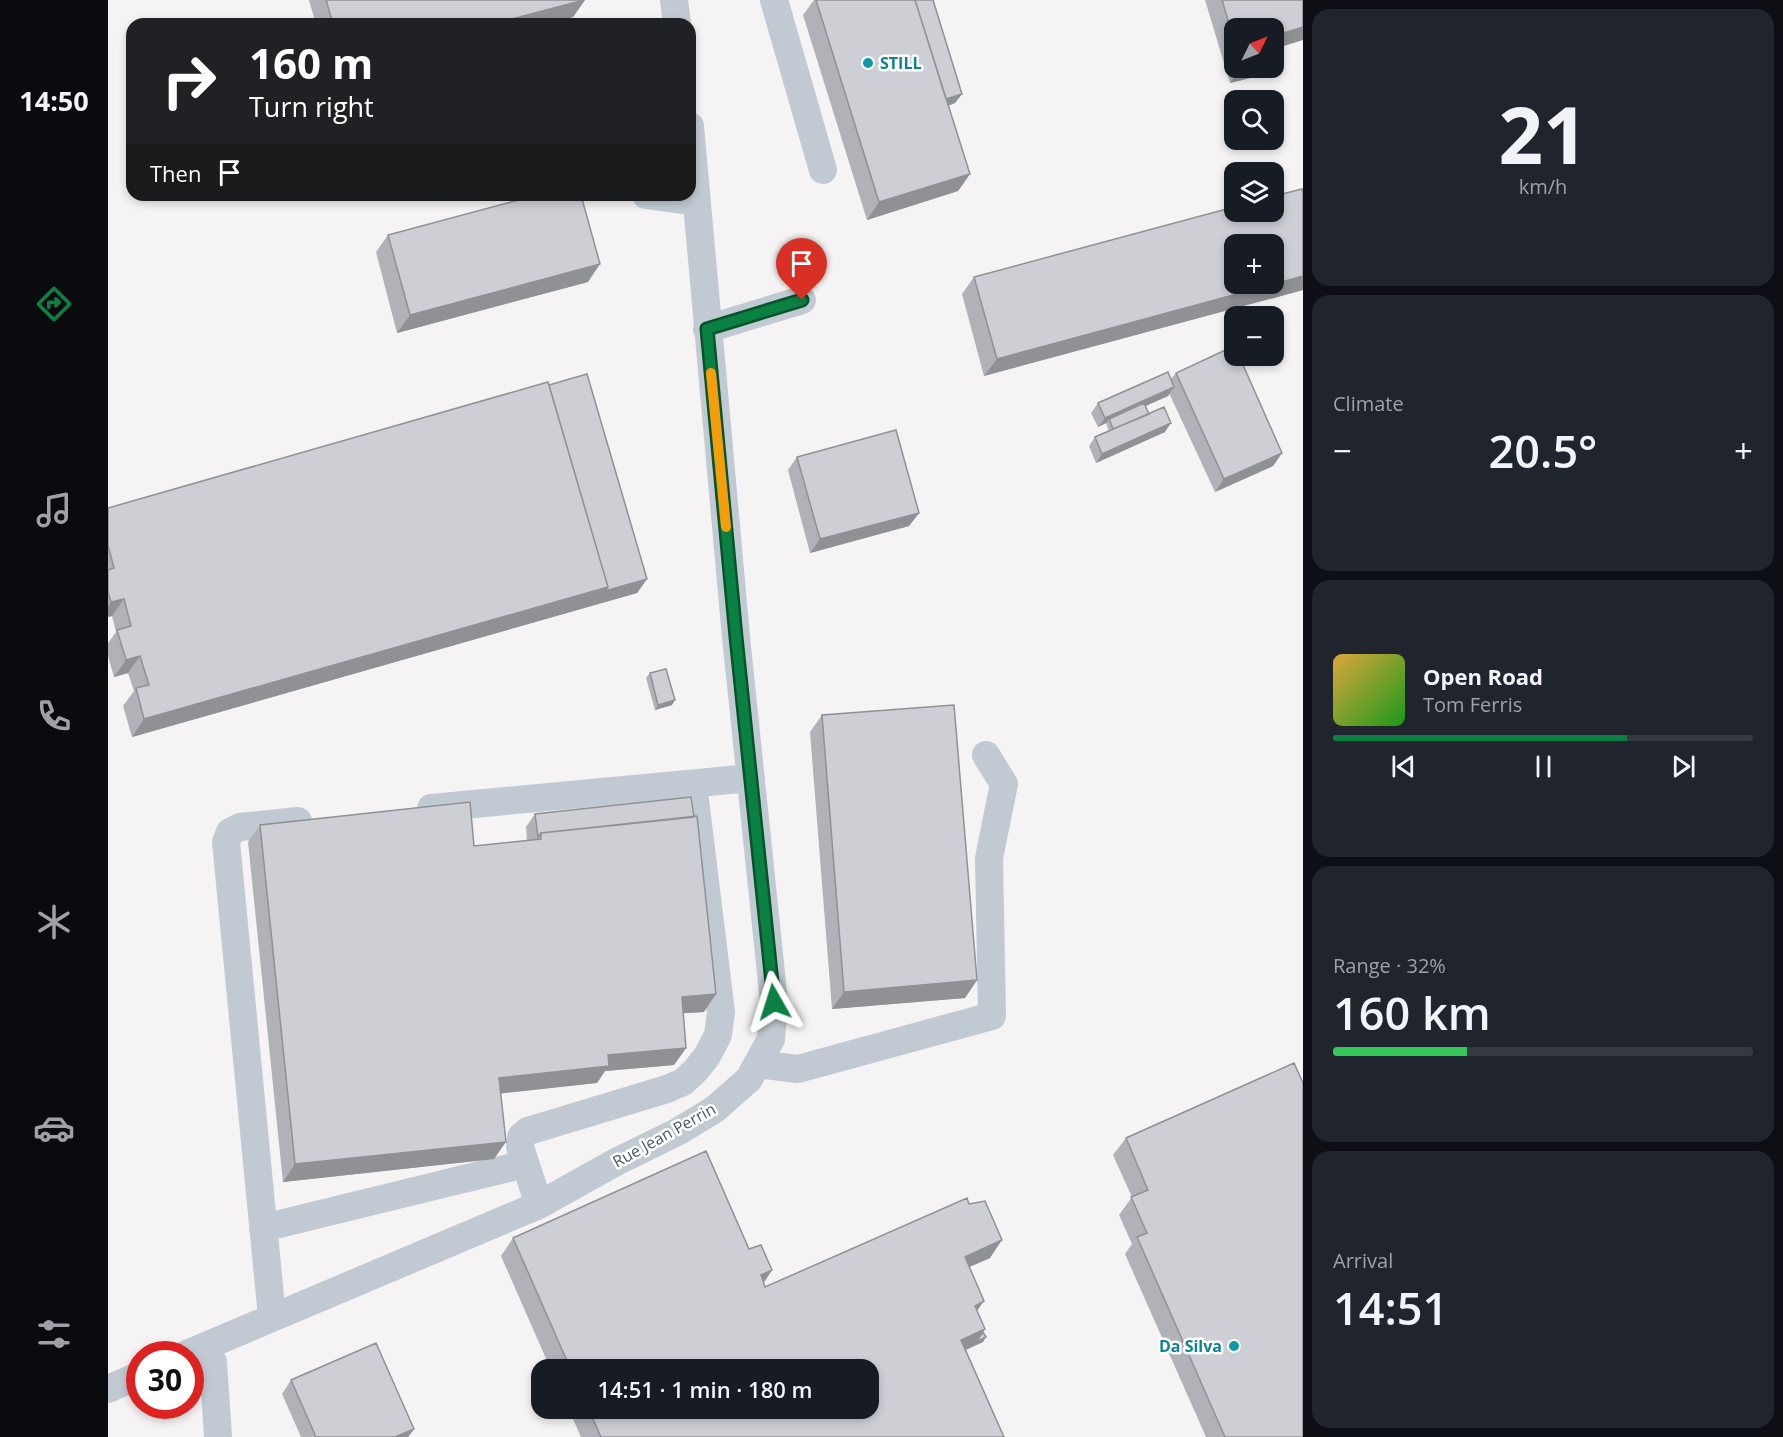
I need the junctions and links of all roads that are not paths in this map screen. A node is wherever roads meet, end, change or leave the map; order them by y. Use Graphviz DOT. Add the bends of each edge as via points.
graph roads {
  1 [pos="674,0"];
  2 [pos="774,0"];
  3 [pos="676,18"];
  4 [pos="823,170"];
  5 [pos="696,191"];
  6 [pos="690,201"];
  7 [pos="697,202"];
  8 [pos="802,300"];
  9 [pos="707,329"];
  10 [pos="986,755"];
  11 [pos="751,778"];
  12 [pos="693,784"];
  13 [pos="407,811"];
  14 [pos="324,819"];
  15 [pos="757,1064"];
  16 [pos="525,1164"];
  17 [pos="539,1205"];
  18 [pos="263,1228"];
  19 [pos="272,1317"];
  20 [pos="204,1347"];
  21 [pos="204,1356"];
  22 [pos="126,1381"];
  23 [pos="108,1389"];
  24 [pos="218,1437"];
  1 -- 3 [label="street"];
  2 -- 4 [label="street"];
  5 -- 7 [label="street, Rue Jean Perrin"];
  6 -- 7 [label="street"];
  7 -- 9 [label="street, Rue Jean Perrin"];
  8 -- 9 [label="street"];
  9 -- 11 [label="street, Rue Jean Perrin"];
  10 -- 15 [label="street" via="1004,784 989,858 992,1016 798,1069"];
  11 -- 12 [label="street"];
  11 -- 15 [label="street, Rue Jean Perrin" via="774,1002 771,1039"];
  12 -- 13 [label="street"];
  12 -- 16 [label="street" via="721,1012 718,1035 707,1056 683,1082 528,1131 521,1137 520,1147"];
  14 -- 18 [label="street" via="240,827 230,832 226,842"];
  15 -- 17 [label="street, Rue Jean Perrin" via="749,1079 715,1109"];
  16 -- 17 [label="street"];
  16 -- 18 [label="street"];
  17 -- 19 [label="street, Rue Jean Perrin"];
  18 -- 19 [label="street"];
  19 -- 20 [label="street, Rue Jean Perrin"];
  21 -- 24 [label="street" via="213,1362"];
  22 -- 23 [label="street"];
}
